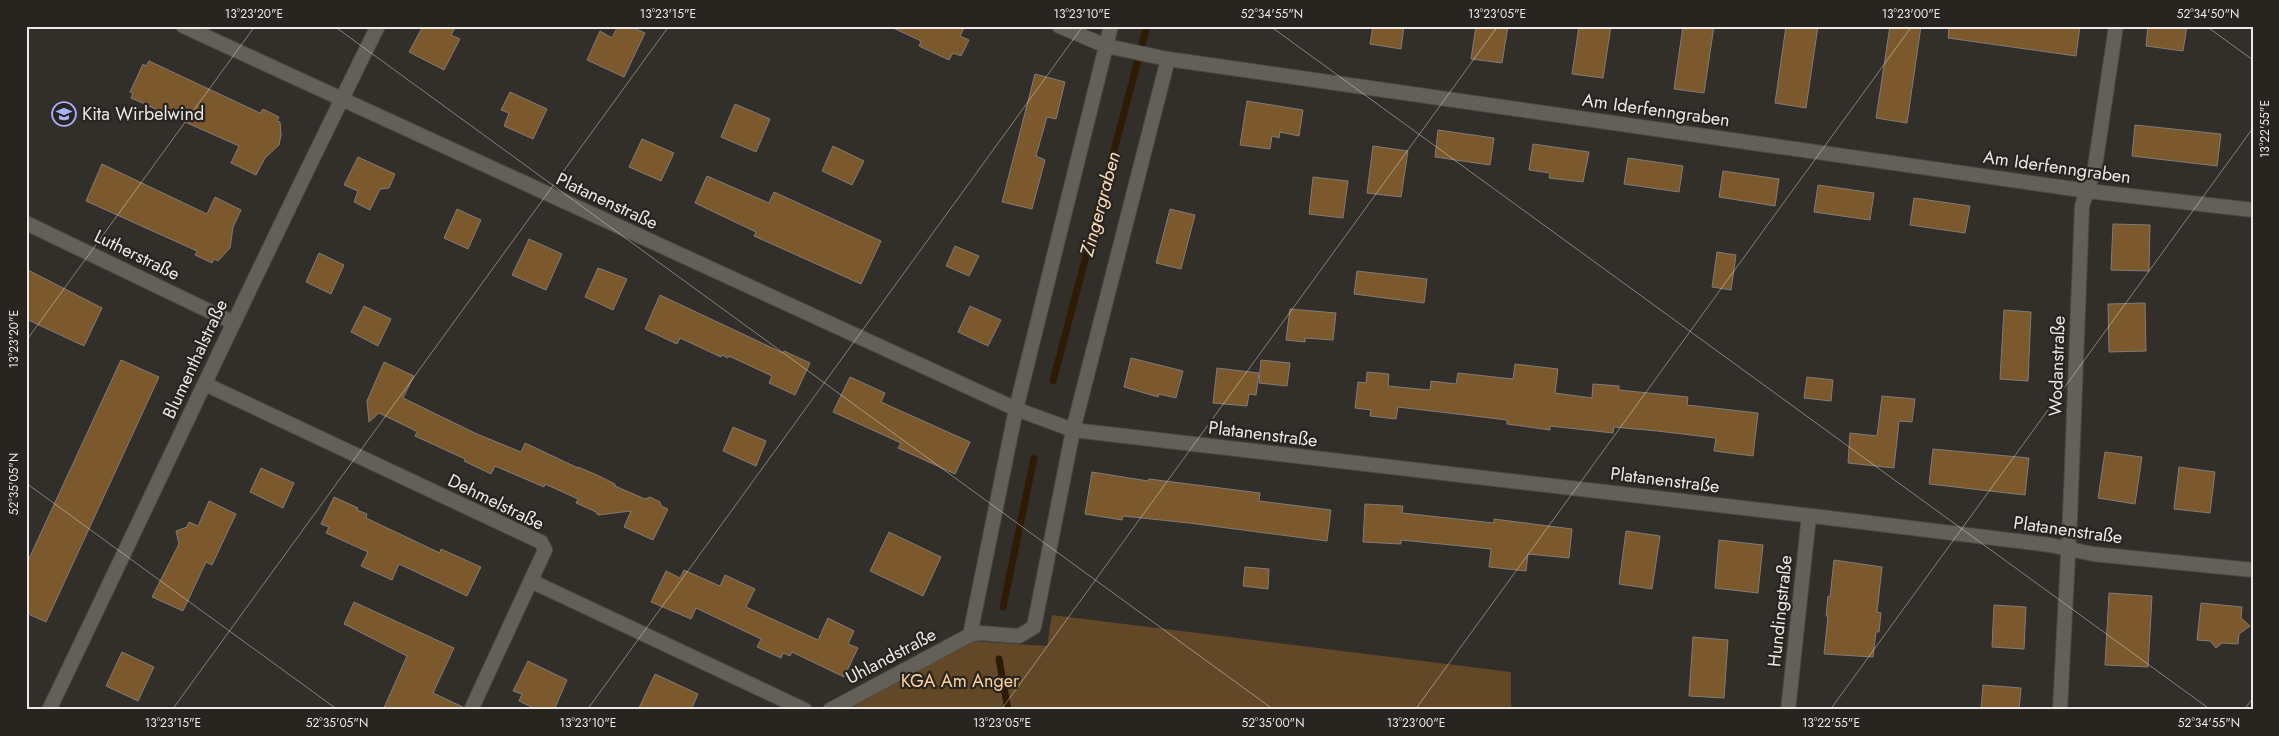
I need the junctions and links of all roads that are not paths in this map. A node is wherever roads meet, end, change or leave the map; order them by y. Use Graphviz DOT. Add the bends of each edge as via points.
graph roads {
  1 [pos="183,26"];
  2 [pos="378,26"];
  3 [pos="1059,26"];
  4 [pos="1111,26"];
  5 [pos="2116,26"];
  6 [pos="1106,46"];
  7 [pos="1168,59"];
  8 [pos="341,100"];
  9 [pos="2088,191"];
  10 [pos="2253,210"];
  11 [pos="26,223"];
  12 [pos="232,322"];
  13 [pos="205,384"];
  14 [pos="1016,410"];
  15 [pos="1073,430"];
  16 [pos="1809,516"];
  17 [pos="2068,548"];
  18 [pos="2253,570"];
  19 [pos="531,580"];
  20 [pos="975,634"];
  21 [pos="49,710"];
  22 [pos="471,710"];
  23 [pos="805,710"];
  24 [pos="830,710"];
  25 [pos="1788,710"];
  26 [pos="2060,710"];
  1 -- 8 [label="street, Platanenstraße"];
  2 -- 8 [label="street, Blumenthalstraße"];
  3 -- 6 [label="street, Am Iderfenngraben"];
  4 -- 6 [label="street"];
  5 -- 9 [label="street, Wodanstraße" via="2095,167"];
  6 -- 7 [label="street, Am Iderfenngraben"];
  6 -- 14 [label="street"];
  7 -- 9 [label="street, Am Iderfenngraben"];
  7 -- 15 [label="street"];
  8 -- 12 [label="street, Blumenthalstraße"];
  8 -- 14 [label="street, Platanenstraße"];
  9 -- 10 [label="street, Am Iderfenngraben"];
  9 -- 17 [label="street, Wodanstraße" via="2082,206"];
  11 -- 12 [label="street, Lutherstraße"];
  12 -- 13 [label="street, Blumenthalstraße"];
  13 -- 19 [label="street, Dehmelstraße" via="541,542 545,550"];
  13 -- 21 [label="street, Blumenthalstraße"];
  14 -- 15 [label="street"];
  14 -- 20 [label="street"];
  15 -- 16 [label="street, Platanenstraße"];
  15 -- 20 [label="street" via="1034,627 1019,636"];
  16 -- 17 [label="street, Platanenstraße"];
  16 -- 25 [label="street, Hundingstraße"];
  17 -- 18 [label="street, Platanenstraße" via="2093,554"];
  17 -- 26 [label="street, Wodanstraße"];
  19 -- 22 [label="street"];
  19 -- 23 [label="street"];
  20 -- 24 [label="street, Uhlandstraße"];
}
